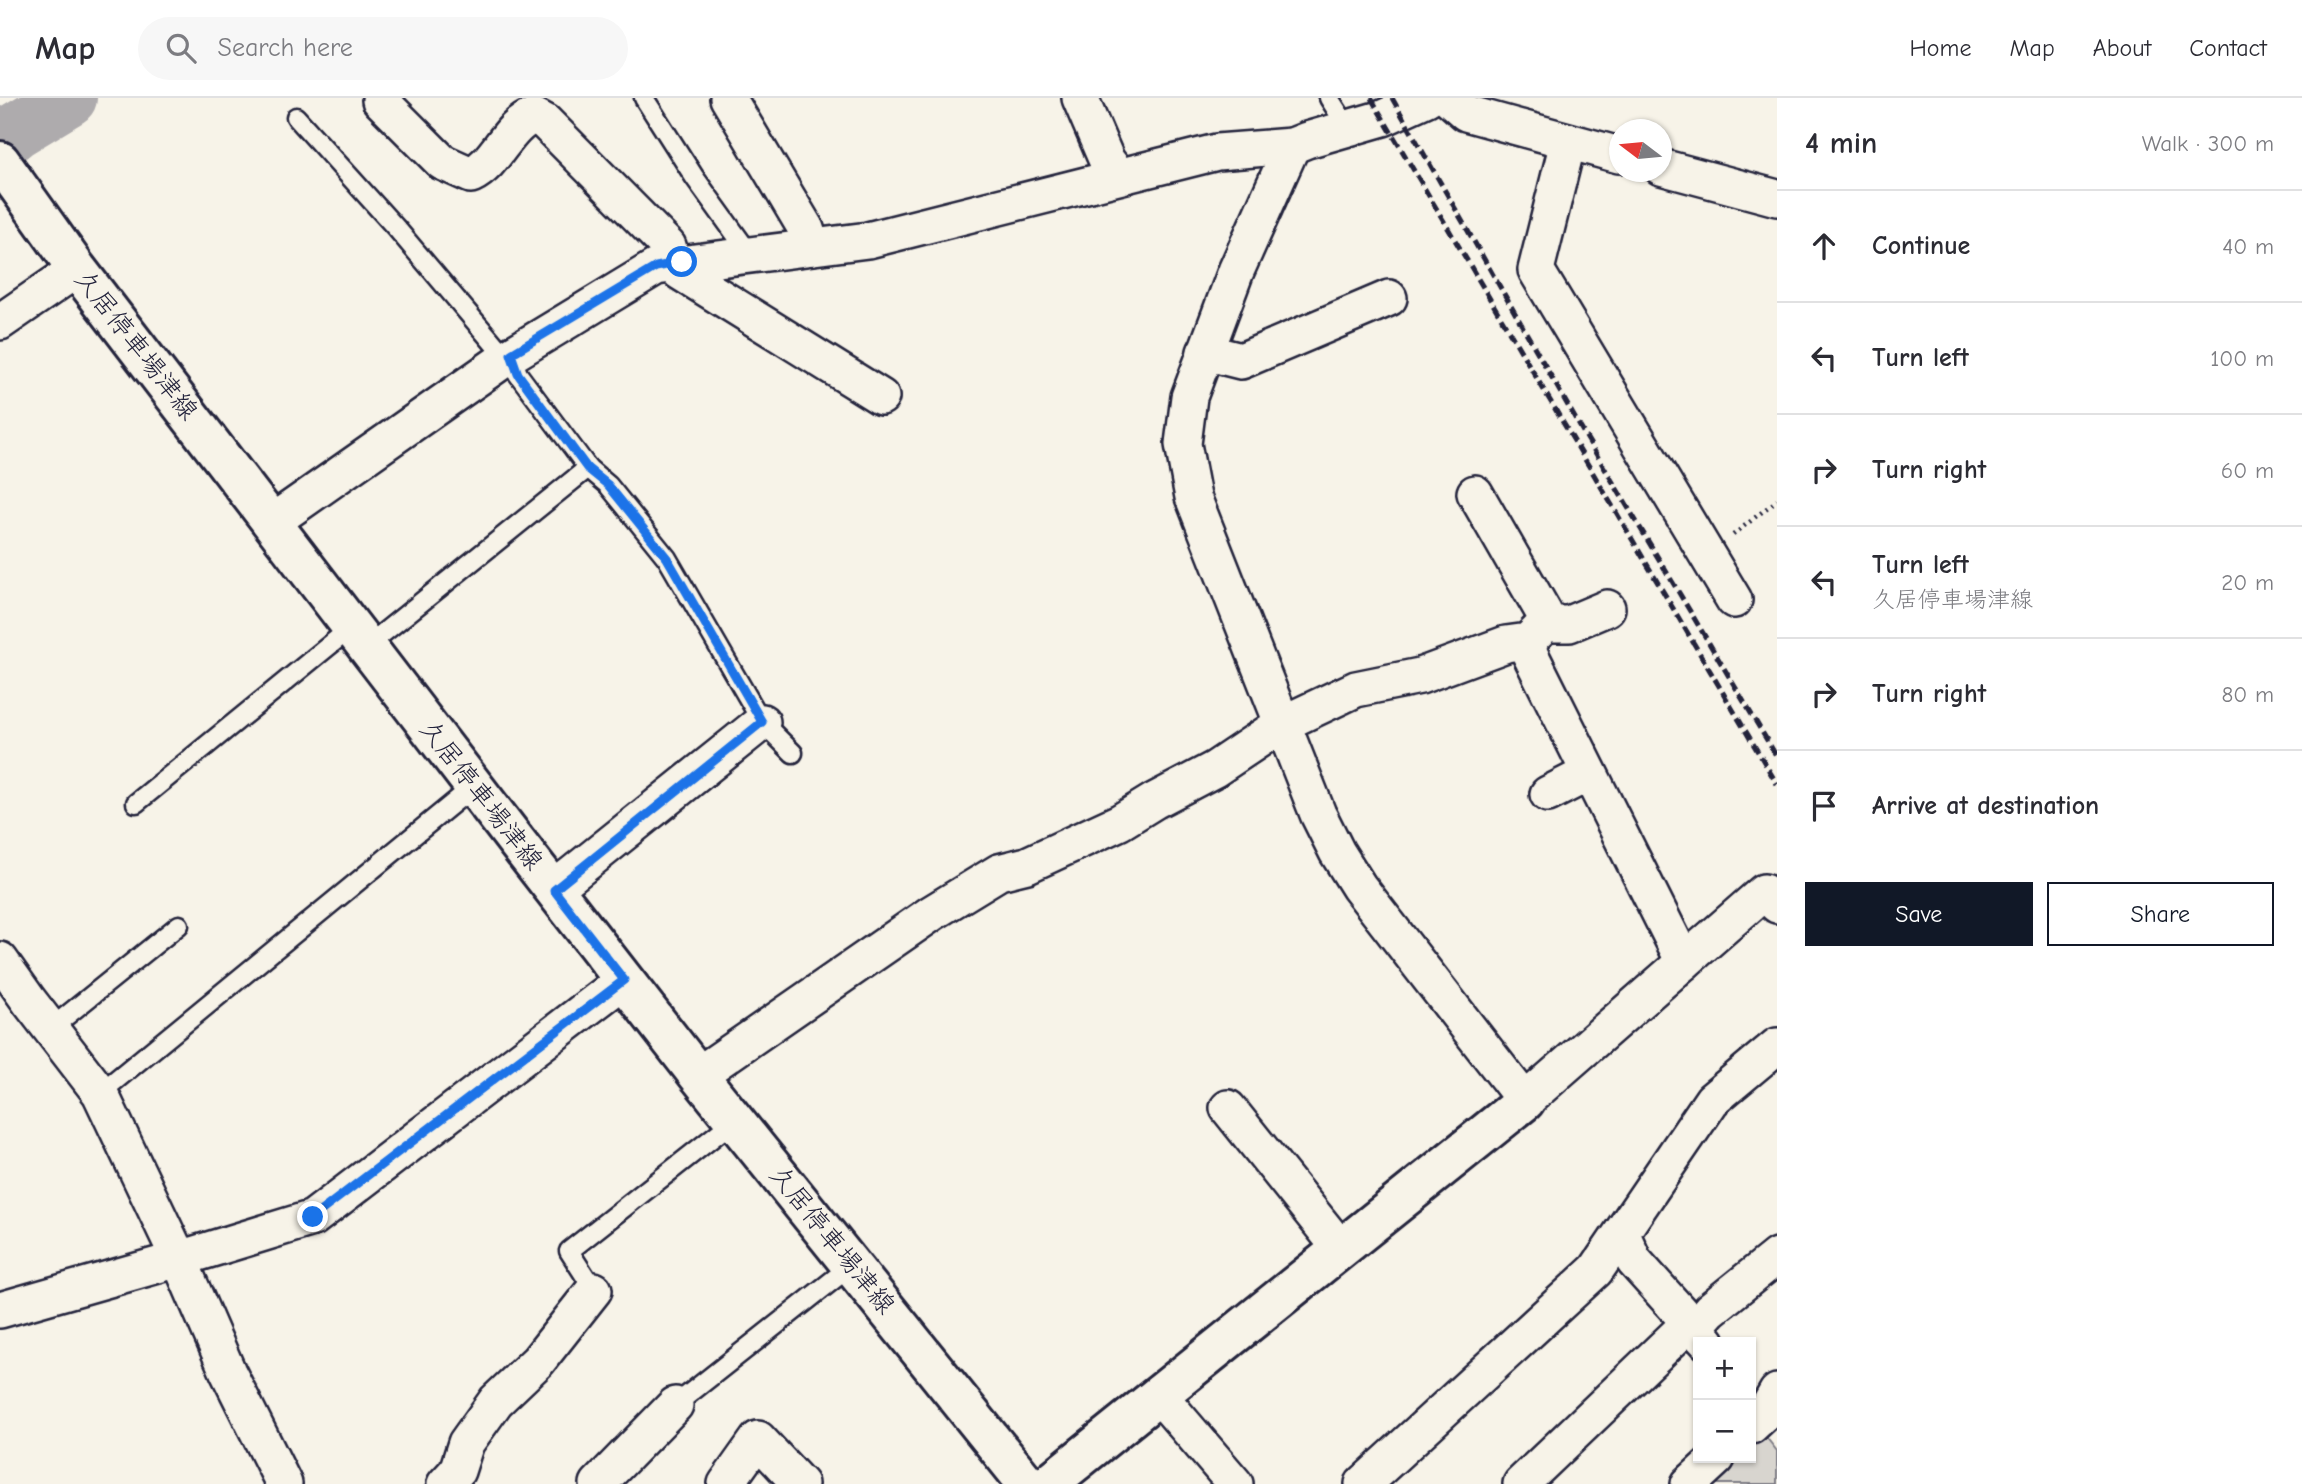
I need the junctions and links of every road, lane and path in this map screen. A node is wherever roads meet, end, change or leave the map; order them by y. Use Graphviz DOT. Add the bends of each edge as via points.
graph roads {
  1 [pos="644,98"];
  2 [pos="728,98"];
  3 [pos="1080,98"];
  4 [pos="1329,98"];
  5 [pos="1427,98"];
  6 [pos="1449,98"];
  7 [pos="380,100"];
  8 [pos="296,117"];
  9 [pos="1348,128"];
  10 [pos="1569,142"];
  11 [pos="1292,146"];
  12 [pos="1609,152"];
  13 [pos="0,161"];
  14 [pos="1672,170"];
  15 [pos="1119,176"];
  16 [pos="1777,198"];
  17 [pos="812,247"];
  18 [pos="749,253"];
  19 [pos="673,264"];
  20 [pos="77,269"];
  21 [pos="1389,298"];
  22 [pos="0,323"];
  23 [pos="1205,352"];
  24 [pos="509,356"];
  25 [pos="881,397"];
  26 [pos="587,468"];
  27 [pos="1475,493"];
  28 [pos="1777,500"];
  29 [pos="272,522"];
  30 [pos="1707,555"];
  31 [pos="1734,600"];
  32 [pos="1607,608"];
  33 [pos="1537,632"];
  34 [pos="359,637"];
  35 [pos="762,722"];
  36 [pos="1282,724"];
  37 [pos="793,753"];
  38 [pos="1590,773"];
  39 [pos="474,786"];
  40 [pos="1548,793"];
  41 [pos="136,803"];
  42 [pos="554,890"];
  43 [pos="1777,905"];
  44 [pos="180,925"];
  45 [pos="0,960"];
  46 [pos="1684,962"];
  47 [pos="624,980"];
  48 [pos="50,1029"];
  49 [pos="1777,1046"];
  50 [pos="698,1075"];
  51 [pos="100,1093"];
  52 [pos="1525,1101"];
  53 [pos="1228,1108"];
  54 [pos="735,1120"];
  55 [pos="1622,1234"];
  56 [pos="1340,1248"];
  57 [pos="1777,1256"];
  58 [pos="179,1259"];
  59 [pos="852,1265"];
  60 [pos="594,1290"];
  61 [pos="0,1310"];
  62 [pos="1701,1335"];
  63 [pos="1158,1394"];
  64 [pos="675,1405"];
  65 [pos="1712,1463"];
  66 [pos="284,1484"];
  67 [pos="445,1484"];
  68 [pos="598,1484"];
  69 [pos="726,1484"];
  70 [pos="800,1484"];
  71 [pos="1027,1484"];
  72 [pos="1048,1484"];
  73 [pos="1235,1484"];
  74 [pos="1363,1484"];
  75 [pos="1521,1484"];
  76 [pos="1689,1484"];
  1 -- 18 [label="lane"];
  2 -- 17 [label="street" via="806,229"];
  3 -- 15 [label="street" via="1107,161"];
  4 -- 9 [label="lane"];
  5 -- 9 [label="street"];
  6 -- 10 [label="street" via="1466,113"];
  7 -- 19 [label="street" via="442,162 471,175 484,169 521,121 534,116 545,122 668,246"];
  8 -- 24 [label="lane"];
  9 -- 11 [label="street"];
  10 -- 12 [label="street"];
  10 -- 30 [label="street" via="1536,270"];
  11 -- 15 [label="street" via="1217,152"];
  11 -- 23 [label="street"];
  13 -- 20 [label="main road, 久居停車場津線"];
  14 -- 16 [label="street"];
  15 -- 17 [label="street" via="867,240"];
  17 -- 18 [label="street"];
  18 -- 19 [label="street"];
  19 -- 24 [label="street" via="656,267"];
  19 -- 25 [label="street"];
  20 -- 22 [label="street"];
  20 -- 29 [label="main road, 久居停車場津線"];
  21 -- 23 [label="street" via="1241,361"];
  23 -- 36 [label="street" via="1184,420 1186,469"];
  24 -- 26 [label="lane"];
  24 -- 29 [label="street"];
  26 -- 34 [label="lane"];
  26 -- 35 [label="lane" via="608,485 667,558"];
  27 -- 33 [label="street" via="1544,613"];
  28 -- 30 [label="path"];
  29 -- 34 [label="main road, 久居停車場津線"];
  30 -- 31 [label="street"];
  32 -- 33 [label="street"];
  33 -- 36 [label="street" via="1420,676 1356,689"];
  33 -- 38 [label="street" via="1530,654"];
  34 -- 39 [label="main road, 久居停車場津線"];
  34 -- 41 [label="lane"];
  35 -- 37 [label="lane"];
  35 -- 42 [label="street"];
  36 -- 50 [label="street" via="1215,769 1120,822 1027,865 999,872"];
  36 -- 52 [label="street" via="1318,814 1359,887"];
  38 -- 40 [label="street"];
  38 -- 46 [label="street"];
  39 -- 42 [label="main road, 久居停車場津線"];
  39 -- 51 [label="lane"];
  42 -- 47 [label="main road, 久居停車場津線"];
  43 -- 46 [label="street" via="1764,892"];
  44 -- 48 [label="lane"];
  45 -- 48 [label="street"];
  46 -- 52 [label="street"];
  47 -- 50 [label="main road, 久居停車場津線"];
  47 -- 58 [label="street" via="313,1217"];
  48 -- 51 [label="street"];
  49 -- 55 [label="street" via="1712,1100"];
  50 -- 54 [label="main road, 久居停車場津線"];
  51 -- 58 [label="street"];
  52 -- 56 [label="main road"];
  53 -- 56 [label="street"];
  54 -- 59 [label="main road, 久居停車場津線"];
  54 -- 60 [label="lane" via="569,1251"];
  55 -- 62 [label="street" via="1634,1261"];
  55 -- 74 [label="street" via="1596,1270"];
  56 -- 63 [label="main road"];
  57 -- 62 [label="street" via="1710,1310"];
  58 -- 61 [label="street"];
  58 -- 66 [label="street"];
  59 -- 64 [label="lane"];
  59 -- 71 [label="main road, 久居停車場津線"];
  60 -- 67 [label="street" via="538,1362 496,1401 466,1443 457,1471"];
  62 -- 75 [label="street" via="1678,1334"];
  63 -- 72 [label="main road"];
  63 -- 73 [label="street"];
  64 -- 68 [label="street"];
  65 -- 76 [label="street"];
  69 -- 70 [label="street" via="758,1439"];
}
